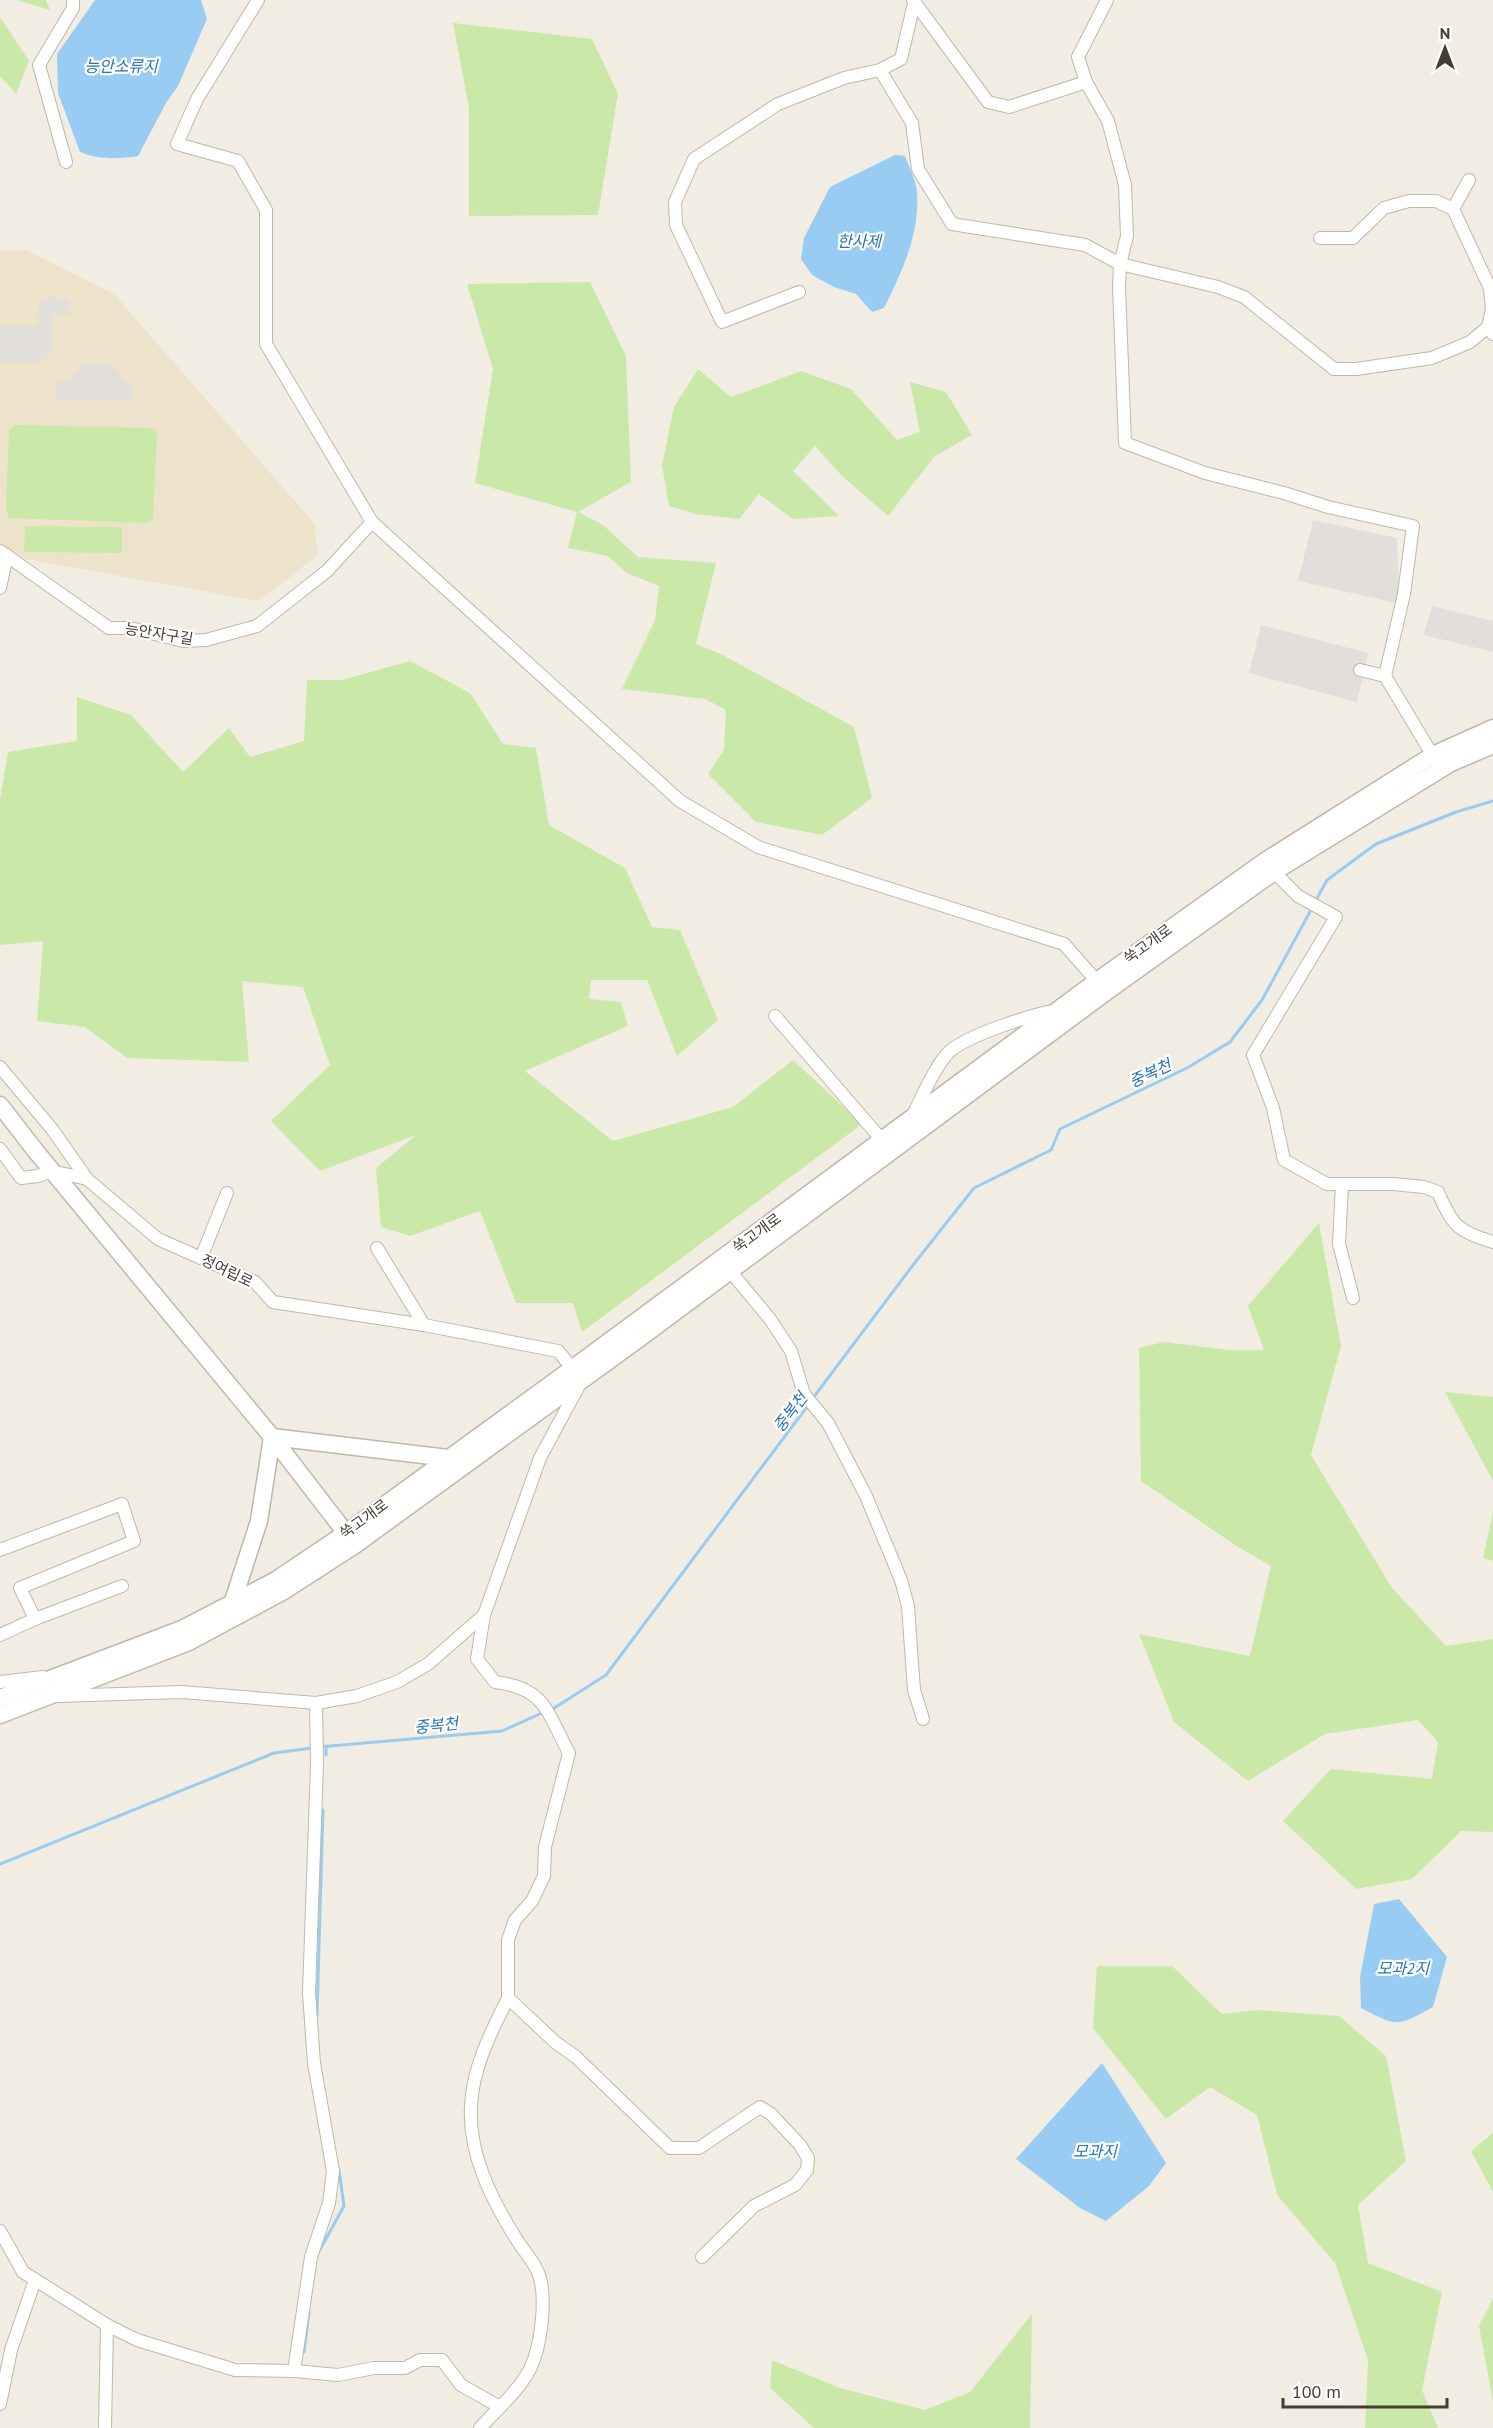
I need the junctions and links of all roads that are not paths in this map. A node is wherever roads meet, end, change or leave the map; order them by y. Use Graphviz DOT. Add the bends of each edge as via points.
graph roads {
  1 [pos="73,0"];
  2 [pos="258,0"];
  3 [pos="1107,0"];
  4 [pos="913,2"];
  5 [pos="880,70"];
  6 [pos="1086,82"];
  7 [pos="66,162"];
  8 [pos="1469,180"];
  9 [pos="1453,209"];
  10 [pos="1320,238"];
  11 [pos="1120,264"];
  12 [pos="799,292"];
  13 [pos="1490,331"];
  14 [pos="372,522"];
  15 [pos="4,553"];
  16 [pos="0,588"];
  17 [pos="1360,670"];
  18 [pos="1385,676"];
  19 [pos="1493,728"];
  20 [pos="1493,745"];
  21 [pos="1437,763"];
  22 [pos="1274,872"];
  23 [pos="1101,987"];
  24 [pos="1058,1010"];
  25 [pos="775,1016"];
  26 [pos="0,1067"];
  27 [pos="0,1105"];
  28 [pos="912,1117"];
  29 [pos="882,1140"];
  30 [pos="0,1149"];
  31 [pos="52,1171"];
  32 [pos="87,1179"];
  33 [pos="1342,1185"];
  34 [pos="227,1193"];
  35 [pos="1493,1242"];
  36 [pos="377,1248"];
  37 [pos="201,1258"];
  38 [pos="730,1271"];
  39 [pos="1353,1298"];
  40 [pos="424,1325"];
  41 [pos="578,1374"];
  42 [pos="272,1437"];
  43 [pos="448,1458"];
  44 [pos="351,1539"];
  45 [pos="0,1550"];
  46 [pos="122,1586"];
  47 [pos="232,1604"];
  48 [pos="483,1615"];
  49 [pos="35,1619"];
  50 [pos="0,1635"];
  51 [pos="62,1674"];
  52 [pos="0,1682"];
  53 [pos="50,1696"];
  54 [pos="0,1698"];
  55 [pos="316,1703"];
  56 [pos="0,1714"];
  57 [pos="923,1719"];
  58 [pos="508,1998"];
  59 [pos="0,2231"];
  60 [pos="702,2257"];
  61 [pos="35,2280"];
  62 [pos="107,2325"];
  63 [pos="294,2371"];
  64 [pos="0,2404"];
  65 [pos="500,2407"];
  66 [pos="105,2428"];
  67 [pos="480,2428"];
  1 -- 7 [label="street" via="73,8 39,65"];
  2 -- 14 [label="street" via="197,99 177,144 238,161 266,210 266,344"];
  3 -- 6 [label="street" via="1078,57"];
  4 -- 5 [label="street" via="902,59"];
  4 -- 6 [label="street" via="988,102 1009,107"];
  5 -- 11 [label="street" via="912,123 918,169 952,224 1085,245"];
  5 -- 12 [label="street" via="844,78 778,104 694,159 675,202 676,225 722,322"];
  6 -- 11 [label="street" via="1108,121 1125,185 1127,236"];
  8 -- 9 [label="street"];
  9 -- 10 [label="street" via="1436,201 1409,201 1384,208 1353,238"];
  9 -- 13 [label="street" via="1490,288"];
  11 -- 13 [label="street" via="1244,297 1335,369 1432,358"];
  11 -- 18 [label="street" via="1125,443 1205,473 1413,526 1404,594"];
  14 -- 15 [label="street, 능안자구길" via="327,571 276,613 257,626 206,640 183,641 130,628 109,628"];
  14 -- 23 [label="street" via="680,801 758,848 1064,944"];
  15 -- 16 [label="street"];
  17 -- 18 [label="street"];
  18 -- 21 [label="street"];
  19 -- 21 [label="street, 쑥고개로"];
  20 -- 21 [label="street, 쑥고개로" via="1452,763"];
  21 -- 22 [label="street, 쑥고개로"];
  21 -- 23 [label="street, 쑥고개로" via="1265,861"];
  22 -- 23 [label="street, 쑥고개로"];
  22 -- 33 [label="street" via="1299,896 1336,917 1253,1055 1273,1108 1284,1160 1327,1184"];
  23 -- 24 [label="street, 쑥고개로"];
  23 -- 38 [label="street, 쑥고개로"];
  24 -- 28 [label="street, 쑥고개로"];
  24 -- 28 [label="street" via="984,1033 950,1051"];
  25 -- 29 [label="street"];
  26 -- 32 [label="street, 정여립로" via="52,1129"];
  27 -- 31 [label="street"];
  28 -- 29 [label="street, 쑥고개로"];
  29 -- 41 [label="street, 쑥고개로"];
  30 -- 31 [label="street" via="21,1178"];
  31 -- 32 [label="street"];
  31 -- 42 [label="street"];
  32 -- 37 [label="street, 정여립로" via="158,1239"];
  33 -- 35 [label="street" via="1425,1187 1438,1192 1448,1216 1467,1234"];
  33 -- 39 [label="street" via="1339,1244"];
  34 -- 37 [label="street"];
  36 -- 40 [label="street"];
  37 -- 40 [label="street, 정여립로" via="255,1282 273,1302"];
  38 -- 41 [label="street, 쑥고개로"];
  38 -- 57 [label="street" via="791,1351 804,1394 828,1423 866,1496 908,1606 914,1690"];
  40 -- 41 [label="street, 정여립로" via="558,1351"];
  41 -- 43 [label="street, 쑥고개로"];
  41 -- 44 [label="street, 쑥고개로"];
  41 -- 48 [label="street" via="540,1458"];
  42 -- 43 [label="street"];
  42 -- 44 [label="street"];
  42 -- 47 [label="street" via="259,1521"];
  43 -- 44 [label="street, 쑥고개로"];
  44 -- 47 [label="street, 쑥고개로"];
  44 -- 53 [label="street, 쑥고개로" via="284,1591 189,1642"];
  45 -- 49 [label="street" via="122,1504 134,1541 20,1588"];
  46 -- 49 [label="street"];
  47 -- 51 [label="street, 쑥고개로" via="182,1629"];
  48 -- 55 [label="street" via="429,1664 397,1682 357,1696"];
  48 -- 58 [label="street" via="477,1659 495,1682 516,1684 538,1697 569,1753 545,1846 544,1876 532,1901 515,1920 508,1940"];
  49 -- 50 [label="street"];
  51 -- 52 [label="street"];
  51 -- 54 [label="street, 쑥고개로"];
  53 -- 55 [label="street" via="182,1692"];
  53 -- 56 [label="street, 쑥고개로"];
  55 -- 63 [label="street" via="310,2005 314,2063 333,2170 329,2204 311,2257"];
  58 -- 60 [label="street" via="585,2065 670,2148 699,2148 760,2107 800,2145 808,2158 807,2170 795,2185 754,2206"];
  58 -- 65 [label="street" via="479,2064 471,2108 473,2129 484,2181 539,2275 542,2297 540,2337 531,2368"];
  59 -- 61 [label="street" via="23,2272"];
  61 -- 62 [label="street"];
  61 -- 64 [label="street" via="11,2350"];
  62 -- 63 [label="street" via="137,2340 235,2370"];
  62 -- 66 [label="street"];
  63 -- 65 [label="street" via="338,2375 374,2368 405,2368 420,2360 442,2360 461,2385"];
  65 -- 67 [label="street"];
}
